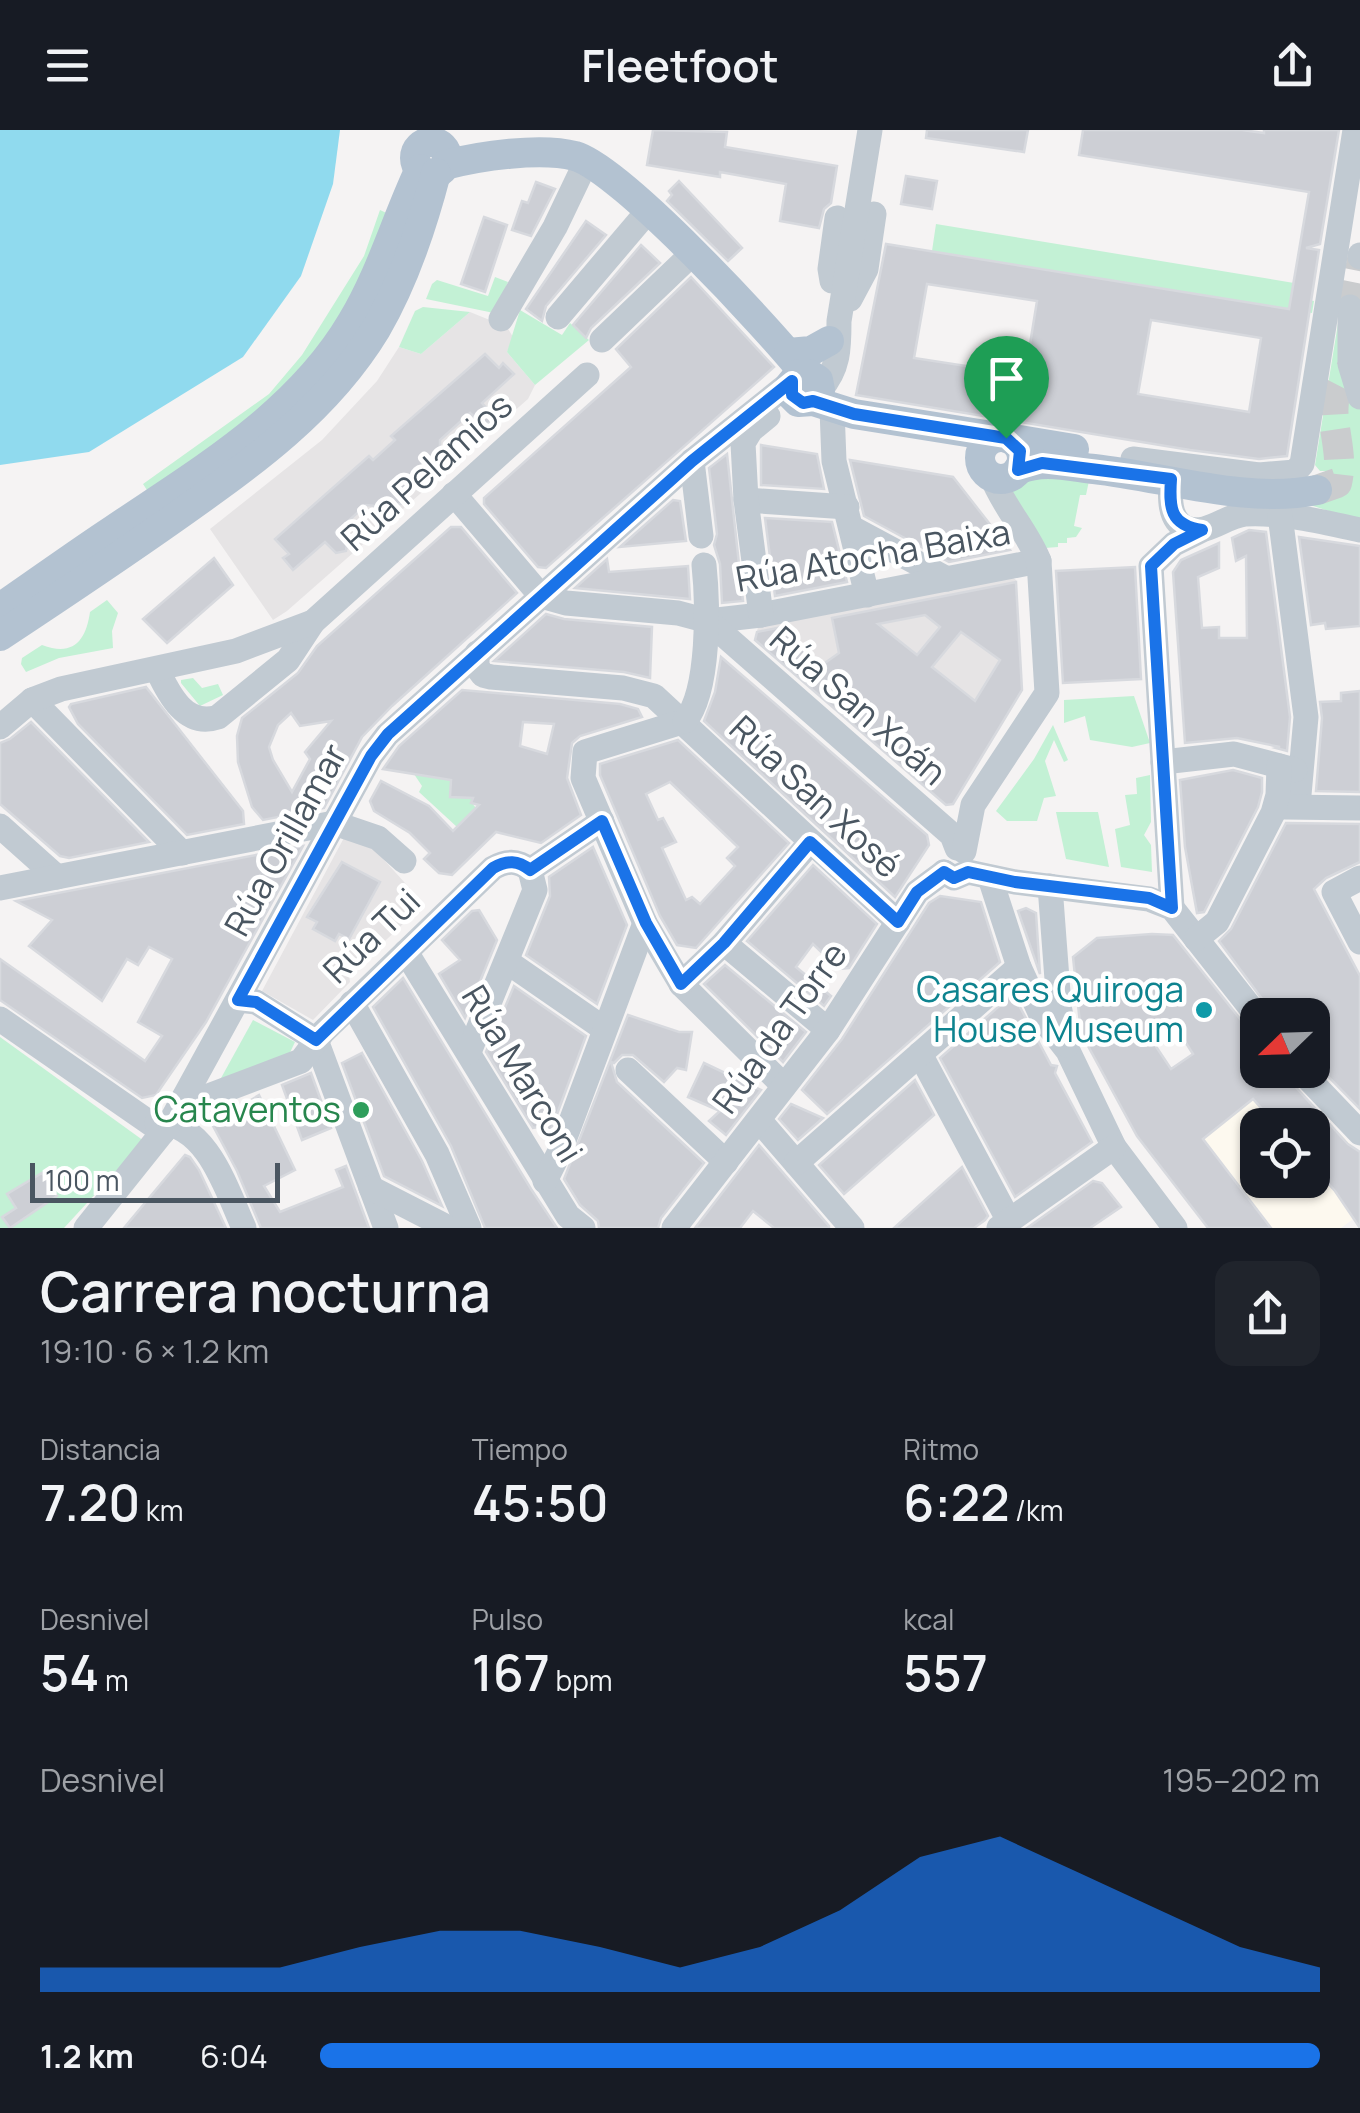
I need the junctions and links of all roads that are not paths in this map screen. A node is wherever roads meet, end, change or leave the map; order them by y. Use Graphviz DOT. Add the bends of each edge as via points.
graph roads {
  1 [pos="870,130"];
  2 [pos="1356,130"];
  3 [pos="438,152"];
  4 [pos="587,160"];
  5 [pos="648,211"];
  6 [pos="874,214"];
  7 [pos="836,218"];
  8 [pos="692,254"];
  9 [pos="1350,307"];
  10 [pos="558,317"];
  11 [pos="501,319"];
  12 [pos="834,331"];
  13 [pos="602,340"];
  14 [pos="587,374"];
  15 [pos="807,385"];
  16 [pos="1360,397"];
  17 [pos="956,430"];
  18 [pos="1002,438"];
  19 [pos="1133,459"];
  20 [pos="692,461"];
  21 [pos="997,471"];
  22 [pos="1171,479"];
  23 [pos="1317,490"];
  24 [pos="454,494"];
  25 [pos="746,500"];
  26 [pos="1280,515"];
  27 [pos="849,518"];
  28 [pos="1202,530"];
  29 [pos="1360,530"];
  30 [pos="700,536"];
  31 [pos="1039,562"];
  32 [pos="704,564"];
  33 [pos="947,579"];
  34 [pos="867,595"];
  35 [pos="540,596"];
  36 [pos="0,608"];
  37 [pos="761,614"];
  38 [pos="708,620"];
  39 [pos="312,622"];
  40 [pos="0,636"];
  41 [pos="477,653"];
  42 [pos="157,669"];
  43 [pos="32,700"];
  44 [pos="685,721"];
  45 [pos="0,726"];
  46 [pos="1163,762"];
  47 [pos="1290,768"];
  48 [pos="1287,807"];
  49 [pos="1360,808"];
  50 [pos="602,821"];
  51 [pos="334,823"];
  52 [pos="0,826"];
  53 [pos="810,842"];
  54 [pos="182,853"];
  55 [pos="404,861"];
  56 [pos="965,864"];
  57 [pos="530,870"];
  58 [pos="56,877"];
  59 [pos="1360,878"];
  60 [pos="1050,886"];
  61 [pos="0,888"];
  62 [pos="1172,908"];
  63 [pos="898,922"];
  64 [pos="646,923"];
  65 [pos="1196,939"];
  66 [pos="1360,942"];
  67 [pos="724,943"];
  68 [pos="406,952"];
  69 [pos="512,965"];
  70 [pos="1019,968"];
  71 [pos="681,984"];
  72 [pos="1243,998"];
  73 [pos="238,1000"];
  74 [pos="352,1004"];
  75 [pos="0,1019"];
  76 [pos="603,1028"];
  77 [pos="828,1030"];
  78 [pos="316,1040"];
  79 [pos="1068,1051"];
  80 [pos="468,1052"];
  81 [pos="920,1054"];
  82 [pos="628,1070"];
  83 [pos="784,1086"];
  84 [pos="1315,1088"];
  85 [pos="184,1098"];
  86 [pos="759,1120"];
  87 [pos="161,1126"];
  88 [pos="1359,1140"];
  89 [pos="1114,1147"];
  90 [pos="726,1162"];
  91 [pos="796,1163"];
  92 [pos="545,1181"];
  93 [pos="372,1188"];
  94 [pos="1004,1224"];
  95 [pos="850,1227"];
  96 [pos="86,1228"];
  97 [pos="244,1228"];
  98 [pos="386,1228"];
  99 [pos="450,1228"];
  100 [pos="470,1228"];
  101 [pos="583,1228"];
  102 [pos="674,1228"];
  103 [pos="1176,1228"];
  1 -- 12 [label="street"];
  2 -- 19 [label="street" via="1302,464 1295,472 1260,475"];
  3 -- 4 [label="main road" via="556,153"];
  3 -- 36 [label="main road" via="351,325 282,409"];
  3 -- 40 [label="main road" via="392,300 328,393 274,447"];
  4 -- 5 [label="main road"];
  4 -- 11 [label="street"];
  5 -- 8 [label="main road"];
  5 -- 10 [label="street"];
  6 -- 12 [label="street" via="866,269"];
  7 -- 12 [label="street" via="830,269"];
  8 -- 13 [label="street"];
  8 -- 15 [label="main road"];
  9 -- 16 [label="street" via="1350,364"];
  12 -- 15 [label="main road" via="812,351"];
  12 -- 15 [label="street" via="835,369"];
  14 -- 24 [label="street, Rúa Pelamios"];
  15 -- 17 [label="main road"];
  15 -- 20 [label="street, Rúa Orillamar"];
  15 -- 25 [label="street" via="743,443"];
  15 -- 27 [label="street"];
  17 -- 18 [label="main road"];
  17 -- 21 [label="main road"];
  18 -- 19 [label="main road"];
  18 -- 21 [label="main road" via="1020,451"];
  19 -- 22 [label="main road"];
  20 -- 30 [label="street"];
  20 -- 35 [label="street, Rúa Orillamar"];
  21 -- 22 [label="main road" via="1042,463"];
  21 -- 31 [label="street" via="1002,503"];
  22 -- 23 [label="main road" via="1252,493"];
  22 -- 28 [label="street" via="1175,517 1184,528"];
  24 -- 35 [label="street"];
  24 -- 39 [label="street, Rúa Pelamios"];
  25 -- 27 [label="street"];
  25 -- 37 [label="street"];
  26 -- 28 [label="street" via="1240,514"];
  26 -- 29 [label="street"];
  26 -- 47 [label="street" via="1306,717"];
  27 -- 33 [label="street"];
  27 -- 34 [label="street"];
  28 -- 46 [label="street" via="1151,566"];
  31 -- 33 [label="street, Rúa Atocha Baixa"];
  31 -- 56 [label="street" via="1047,693 973,805"];
  32 -- 38 [label="street"];
  33 -- 34 [label="street, Rúa Atocha Baixa"];
  34 -- 37 [label="street, Rúa Atocha Baixa"];
  35 -- 38 [label="street, Rúa Atocha Baixa"];
  35 -- 41 [label="street, Rúa Orillamar"];
  37 -- 38 [label="street, Rúa Atocha Baixa"];
  38 -- 44 [label="street" via="695,710"];
  38 -- 56 [label="street, Rúa San Xoán" via="952,834"];
  39 -- 42 [label="street, Rúa Pelamios" via="236,651"];
  39 -- 42 [label="street, Rúa Pelamios" via="288,660 206,721 184,711"];
  41 -- 44 [label="street, Rúa San Xosé" via="483,675 646,692"];
  41 -- 51 [label="street, Rúa Orillamar" via="388,734"];
  42 -- 43 [label="street, Rúa Pelamios"];
  43 -- 45 [label="street, Rúa Pelamios"];
  43 -- 54 [label="street"];
  44 -- 50 [label="street" via="585,752 582,778"];
  44 -- 53 [label="street, Rúa San Xosé"];
  46 -- 47 [label="street" via="1234,754"];
  46 -- 62 [label="street"];
  47 -- 48 [label="street"];
  48 -- 49 [label="street"];
  48 -- 65 [label="street" via="1217,922"];
  50 -- 57 [label="street, Rúa Tui"];
  50 -- 64 [label="street"];
  51 -- 54 [label="street"];
  51 -- 55 [label="street" via="378,838"];
  51 -- 73 [label="street, Rúa Orillamar"];
  52 -- 58 [label="street"];
  53 -- 63 [label="street, Rúa San Xosé"];
  53 -- 67 [label="street"];
  54 -- 58 [label="street"];
  56 -- 60 [label="street"];
  56 -- 63 [label="street, Rúa da Torre" via="917,892"];
  56 -- 70 [label="street"];
  57 -- 68 [label="street, Rúa Tui" via="517,862 493,868"];
  57 -- 80 [label="street" via="534,890"];
  58 -- 61 [label="street"];
  59 -- 66 [label="street" via="1334,892"];
  60 -- 62 [label="street" via="1149,898"];
  60 -- 79 [label="street"];
  62 -- 65 [label="street"];
  63 -- 77 [label="street, Rúa da Torre"];
  64 -- 71 [label="street"];
  64 -- 76 [label="street"];
  65 -- 72 [label="street"];
  67 -- 71 [label="street"];
  67 -- 77 [label="street"];
  68 -- 74 [label="street, Rúa Tui"];
  68 -- 80 [label="street, Rúa Marconi"];
  69 -- 76 [label="street"];
  70 -- 79 [label="street"];
  70 -- 81 [label="street"];
  71 -- 83 [label="street"];
  73 -- 78 [label="street" via="256,1002"];
  73 -- 85 [label="street, Rúa Orillamar"];
  74 -- 78 [label="street, Rúa Tui"];
  74 -- 100 [label="street" via="437,1154"];
  75 -- 87 [label="street"];
  76 -- 92 [label="street"];
  77 -- 83 [label="street, Rúa da Torre"];
  78 -- 85 [label="street, Rúa Tui" via="301,1060 206,1097"];
  78 -- 93 [label="street"];
  79 -- 89 [label="street"];
  80 -- 92 [label="street, Rúa Marconi"];
  81 -- 91 [label="street"];
  81 -- 94 [label="street"];
  82 -- 90 [label="street"];
  83 -- 86 [label="street, Rúa da Torre"];
  84 -- 88 [label="street"];
  85 -- 87 [label="street, Rúa Orillamar"];
  86 -- 90 [label="street, Rúa da Torre"];
  86 -- 91 [label="street"];
  87 -- 96 [label="street, Rúa Orillamar"];
  87 -- 97 [label="street" via="200,1144"];
  89 -- 94 [label="street"];
  89 -- 103 [label="street"];
  90 -- 102 [label="street, Rúa da Torre"];
  91 -- 95 [label="street"];
  92 -- 101 [label="street, Rúa Marconi"];
  93 -- 98 [label="street"];
  93 -- 99 [label="street"];
}
